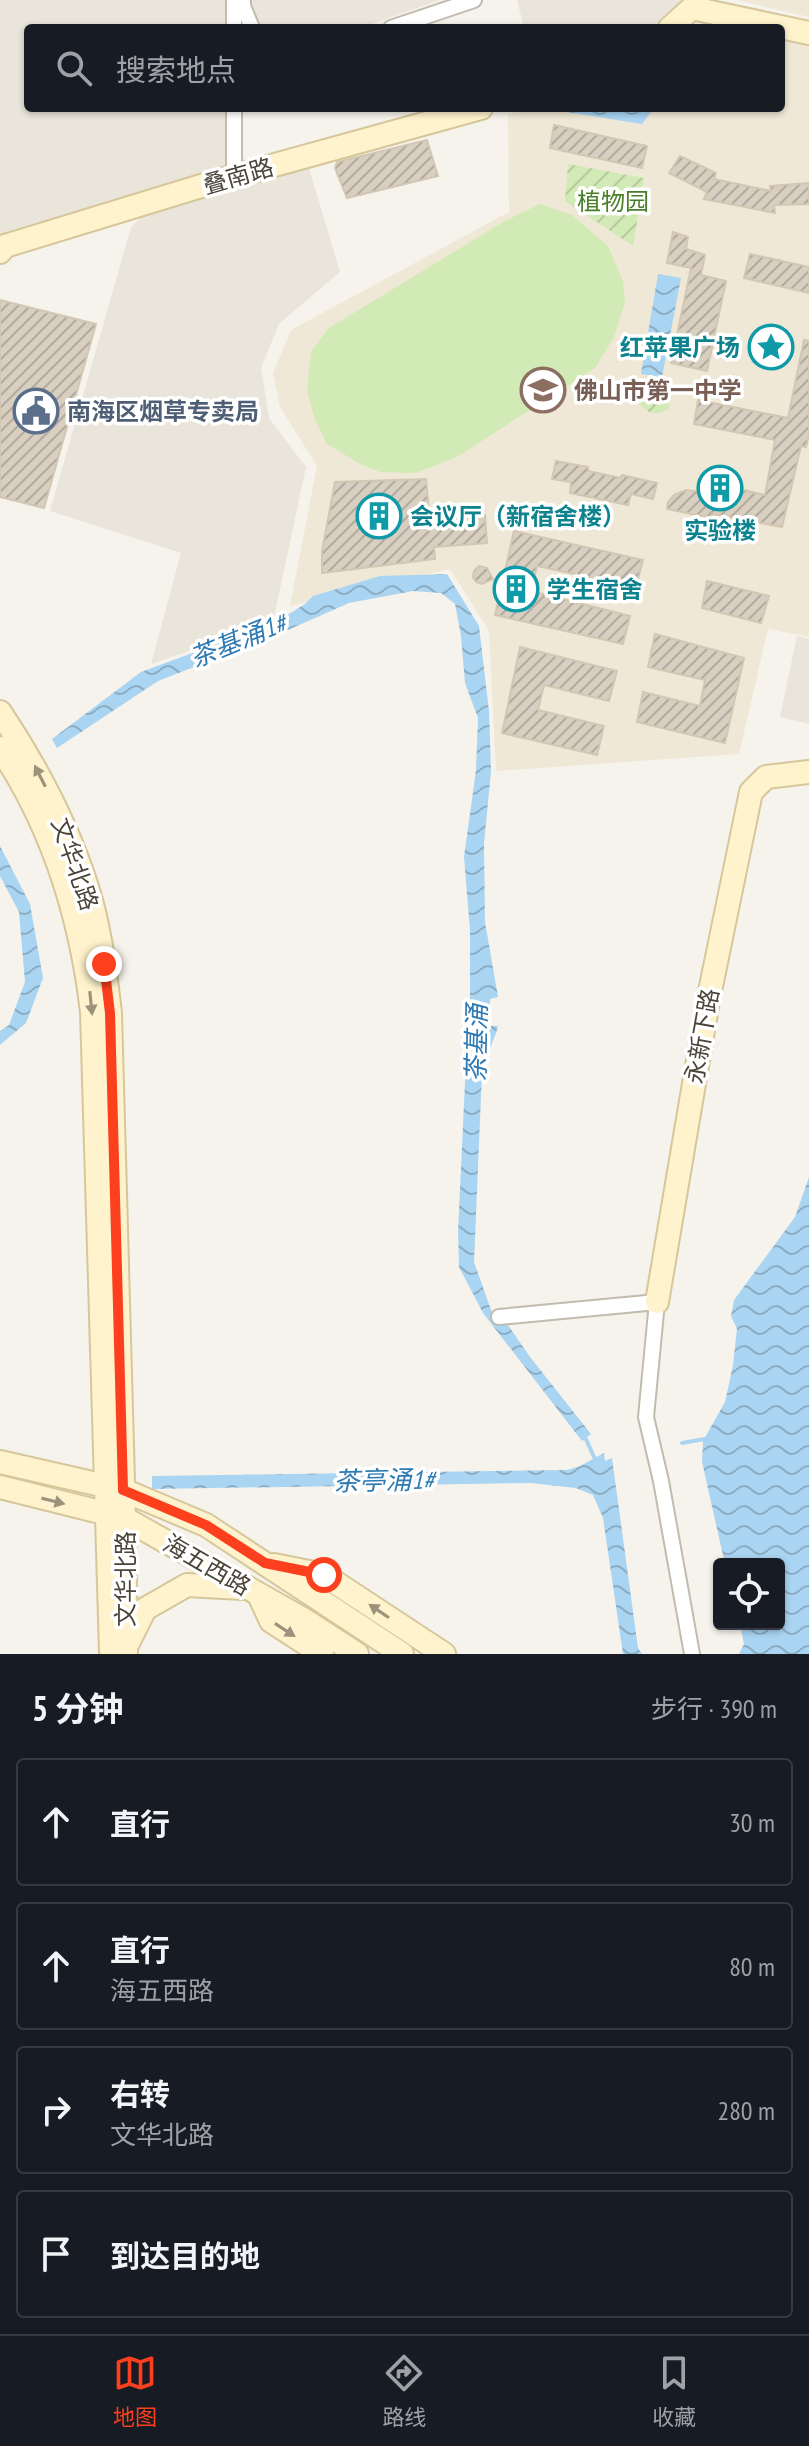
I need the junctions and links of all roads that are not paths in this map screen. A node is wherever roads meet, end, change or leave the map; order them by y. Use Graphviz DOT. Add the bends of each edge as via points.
graph roads {
  1 [pos="234,0"];
  2 [pos="243,0"];
  3 [pos="474,0"];
  4 [pos="692,4"];
  5 [pos="234,24"];
  6 [pos="251,24"];
  7 [pos="403,24"];
  8 [pos="674,24"];
  9 [pos="773,24"];
  10 [pos="785,27"];
  11 [pos="809,33"];
  12 [pos="234,112"];
  13 [pos="466,112"];
  14 [pos="234,176"];
  15 [pos="0,252"];
  16 [pos="0,712"];
  17 [pos="0,748"];
  18 [pos="809,772"];
  19 [pos="657,1302"];
  20 [pos="499,1317"];
  21 [pos="0,1462"];
  22 [pos="114,1480"];
  23 [pos="0,1487"];
  24 [pos="116,1516"];
  25 [pos="265,1563"];
  26 [pos="254,1592"];
  27 [pos="121,1652"];
  28 [pos="322,1654"];
  29 [pos="357,1654"];
  30 [pos="402,1654"];
  31 [pos="444,1654"];
  32 [pos="692,1654"];
  1 -- 5 [label="street"];
  2 -- 6 [label="street"];
  3 -- 7 [label="street"];
  4 -- 8 [label="main road"];
  4 -- 9 [label="main road"];
  10 -- 11 [label="main road"];
  12 -- 14 [label="street"];
  13 -- 14 [label="main road, 叠南路"];
  14 -- 15 [label="main road, 叠南路" via="5,246"];
  22 -- 16 [label="main road, 文华北路, one-way" via="110,1013 104,964 87,887 56,808"];
  17 -- 22 [label="main road, 文华北路, one-way" via="38,816 70,896 87,966"];
  18 -- 19 [label="main road, 永新下路" via="766,777 751,792 711,986"];
  19 -- 20 [label="street"];
  19 -- 32 [label="street" via="646,1417"];
  21 -- 22 [label="main road, 海五西路"];
  22 -- 24 [label="main road, 文华北路"];
  22 -- 25 [label="main road, 海五西路" via="206,1525"];
  23 -- 24 [label="main road, 海五西路, one-way"];
  24 -- 26 [label="main road, 海五西路"];
  24 -- 27 [label="main road, 文华北路"];
  25 -- 30 [label="main road, 海五西路"];
  31 -- 25 [label="main road, one-way" via="324,1575"];
  26 -- 27 [label="main road" via="187,1585 145,1609"];
  26 -- 28 [label="main road, one-way" via="271,1621"];
  26 -- 29 [label="main road, 海五西路"];
}
